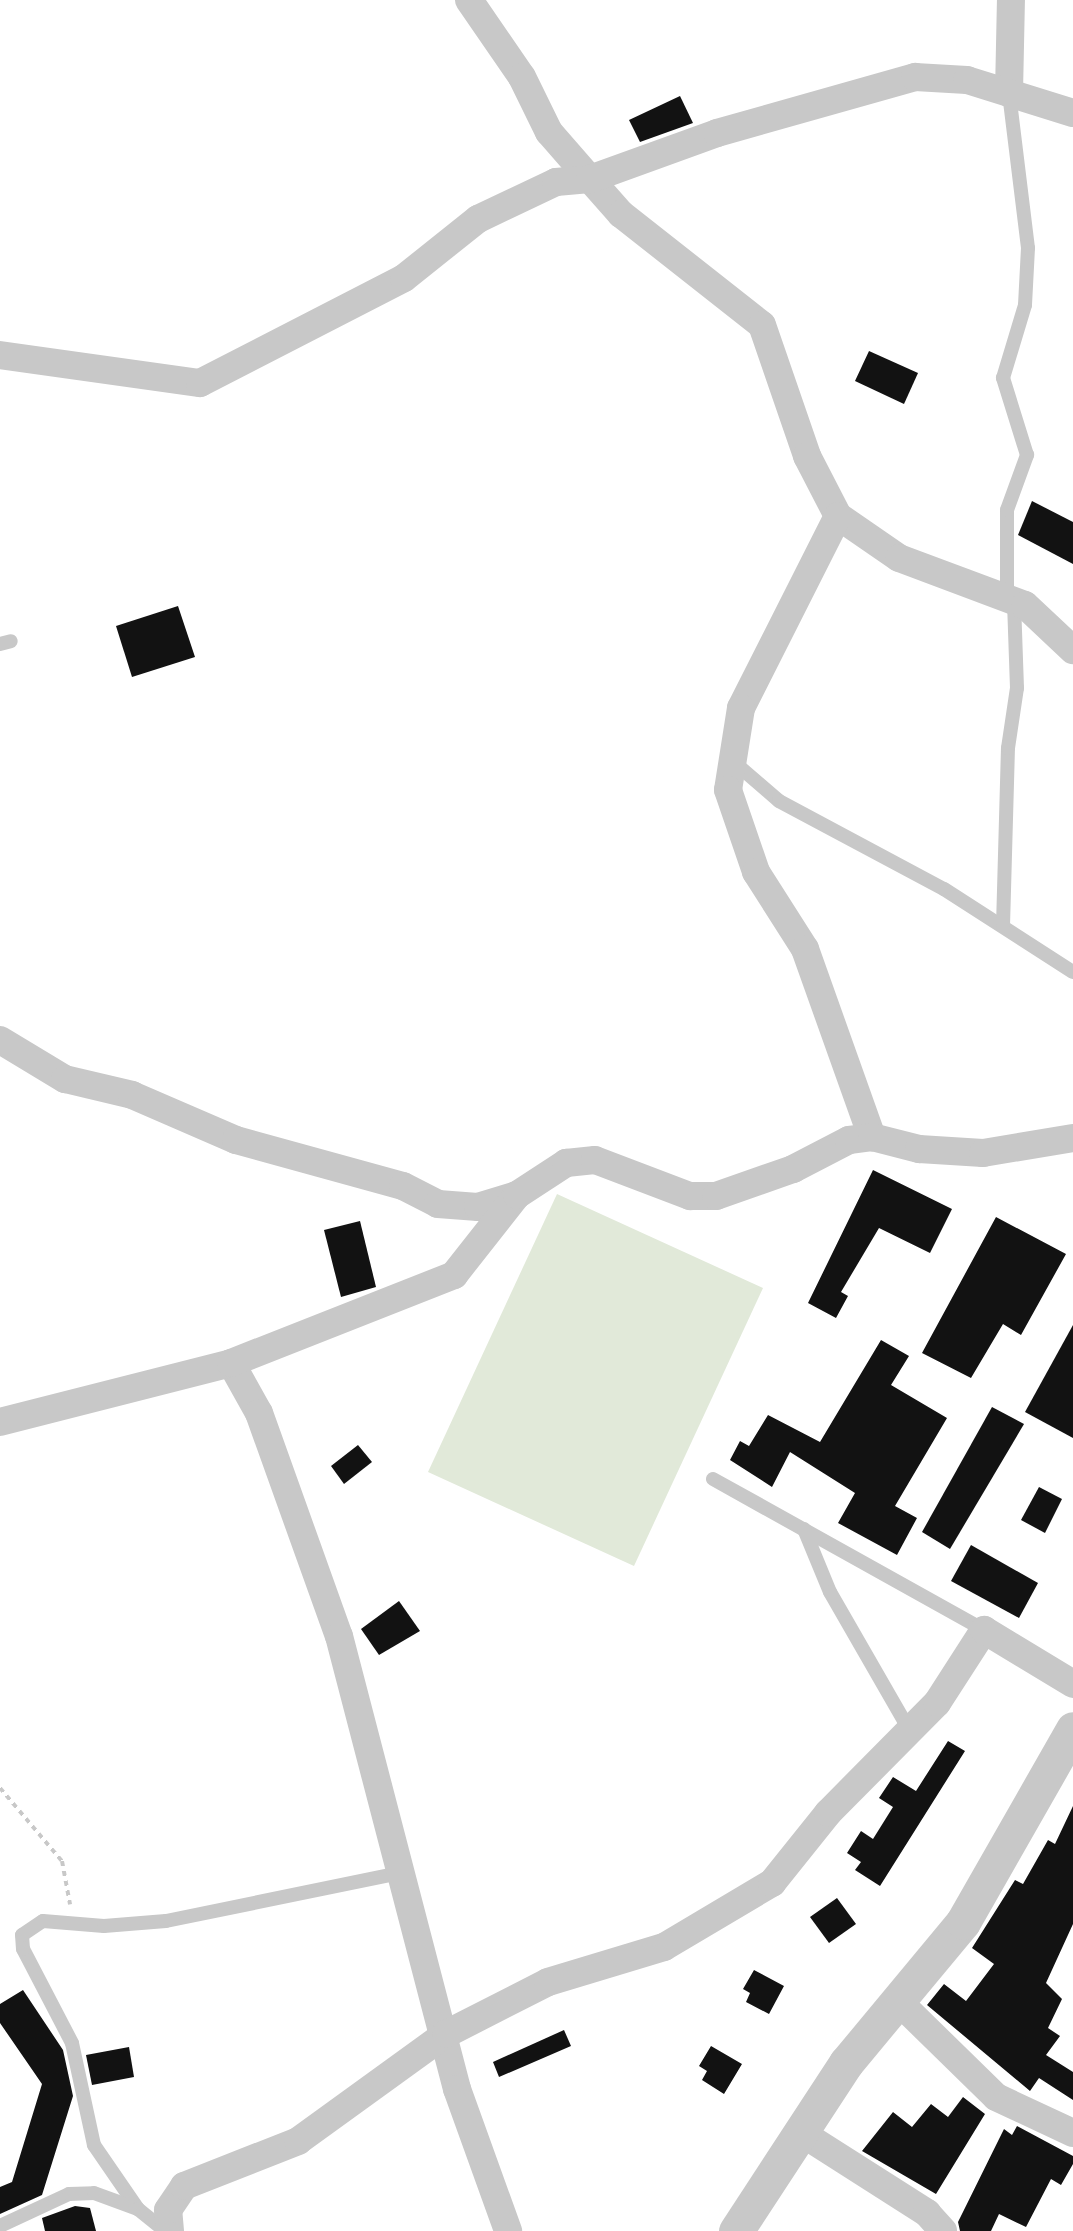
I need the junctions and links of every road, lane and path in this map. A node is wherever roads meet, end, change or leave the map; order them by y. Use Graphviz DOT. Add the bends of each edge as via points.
graph roads {
  1 [pos="469,0"];
  2 [pos="1012,0"];
  3 [pos="1009,93"];
  4 [pos="1073,114"];
  5 [pos="590,180"];
  6 [pos="0,355"];
  7 [pos="838,516"];
  8 [pos="1010,597"];
  9 [pos="1073,650"];
  10 [pos="735,763"];
  11 [pos="1003,926"];
  12 [pos="1073,972"];
  13 [pos="0,1040"];
  14 [pos="872,1137"];
  15 [pos="1073,1138"];
  16 [pos="517,1195"];
  17 [pos="231,1363"];
  18 [pos="0,1422"];
  19 [pos="713,1479"];
  20 [pos="804,1528"];
  21 [pos="984,1630"];
  22 [pos="1073,1684"];
  23 [pos="1073,1729"];
  24 [pos="911,1732"];
  25 [pos="1063,1765"];
  26 [pos="0,1788"];
  27 [pos="399,1873"];
  28 [pos="70,1924"];
  29 [pos="898,2001"];
  30 [pos="446,2034"];
  31 [pos="800,2132"];
  32 [pos="1073,2133"];
  33 [pos="138,2209"];
  34 [pos="0,2226"];
  35 [pos="167,2231"];
  36 [pos="508,2231"];
  37 [pos="736,2231"];
  38 [pos="943,2231"];
  1 -- 5 [label="street" via="522,76 549,132"];
  2 -- 3 [label="street"];
  3 -- 4 [label="street"];
  3 -- 5 [label="street" via="967,80 914,77 716,133"];
  3 -- 8 [label="lane" via="1028,248 1025,305 1004,378 1027,455 1006,521"];
  5 -- 6 [label="street" via="556,182 478,219 404,278 215,379 200,383"];
  5 -- 7 [label="street" via="621,214 762,325 807,456"];
  7 -- 8 [label="street" via="900,558"];
  7 -- 10 [label="street" via="741,708"];
  8 -- 9 [label="street"];
  8 -- 11 [label="lane" via="1018,688 1008,748"];
  10 -- 11 [label="lane" via="778,801"];
  10 -- 14 [label="street" via="728,790 756,872 805,949"];
  11 -- 12 [label="lane"];
  13 -- 16 [label="street" via="65,1079 132,1095 236,1140 402,1186 438,1204 478,1207"];
  14 -- 15 [label="street" via="952,1154"];
  14 -- 16 [label="street" via="848,1140 716,1196 690,1196 594,1160 566,1163"];
  16 -- 17 [label="street" via="454,1274"];
  17 -- 18 [label="street"];
  17 -- 27 [label="street" via="258,1414 339,1636"];
  19 -- 20 [label="lane"];
  20 -- 21 [label="lane"];
  20 -- 24 [label="lane" via="830,1592"];
  21 -- 22 [label="street"];
  21 -- 24 [label="street"];
  23 -- 25 [label="street"];
  24 -- 30 [label="street" via="828,1813 772,1883 664,1947 548,1982"];
  25 -- 29 [label="street" via="1002,1861"];
  26 -- 28 [label="path" via="62,1861"];
  27 -- 28 [label="lane" via="166,1921"];
  27 -- 30 [label="street"];
  28 -- 33 [label="lane" via="30,1926 23,1949 72,2043 94,2146"];
  29 -- 31 [label="street" via="846,2062"];
  29 -- 32 [label="street" via="996,2098"];
  30 -- 35 [label="street" via="298,2141 184,2186 168,2210"];
  30 -- 36 [label="street" via="474,2141"];
  31 -- 37 [label="street"];
  31 -- 38 [label="street"];
  33 -- 34 [label="lane" via="94,2193 70,2194"];
  33 -- 35 [label="lane"];
}
